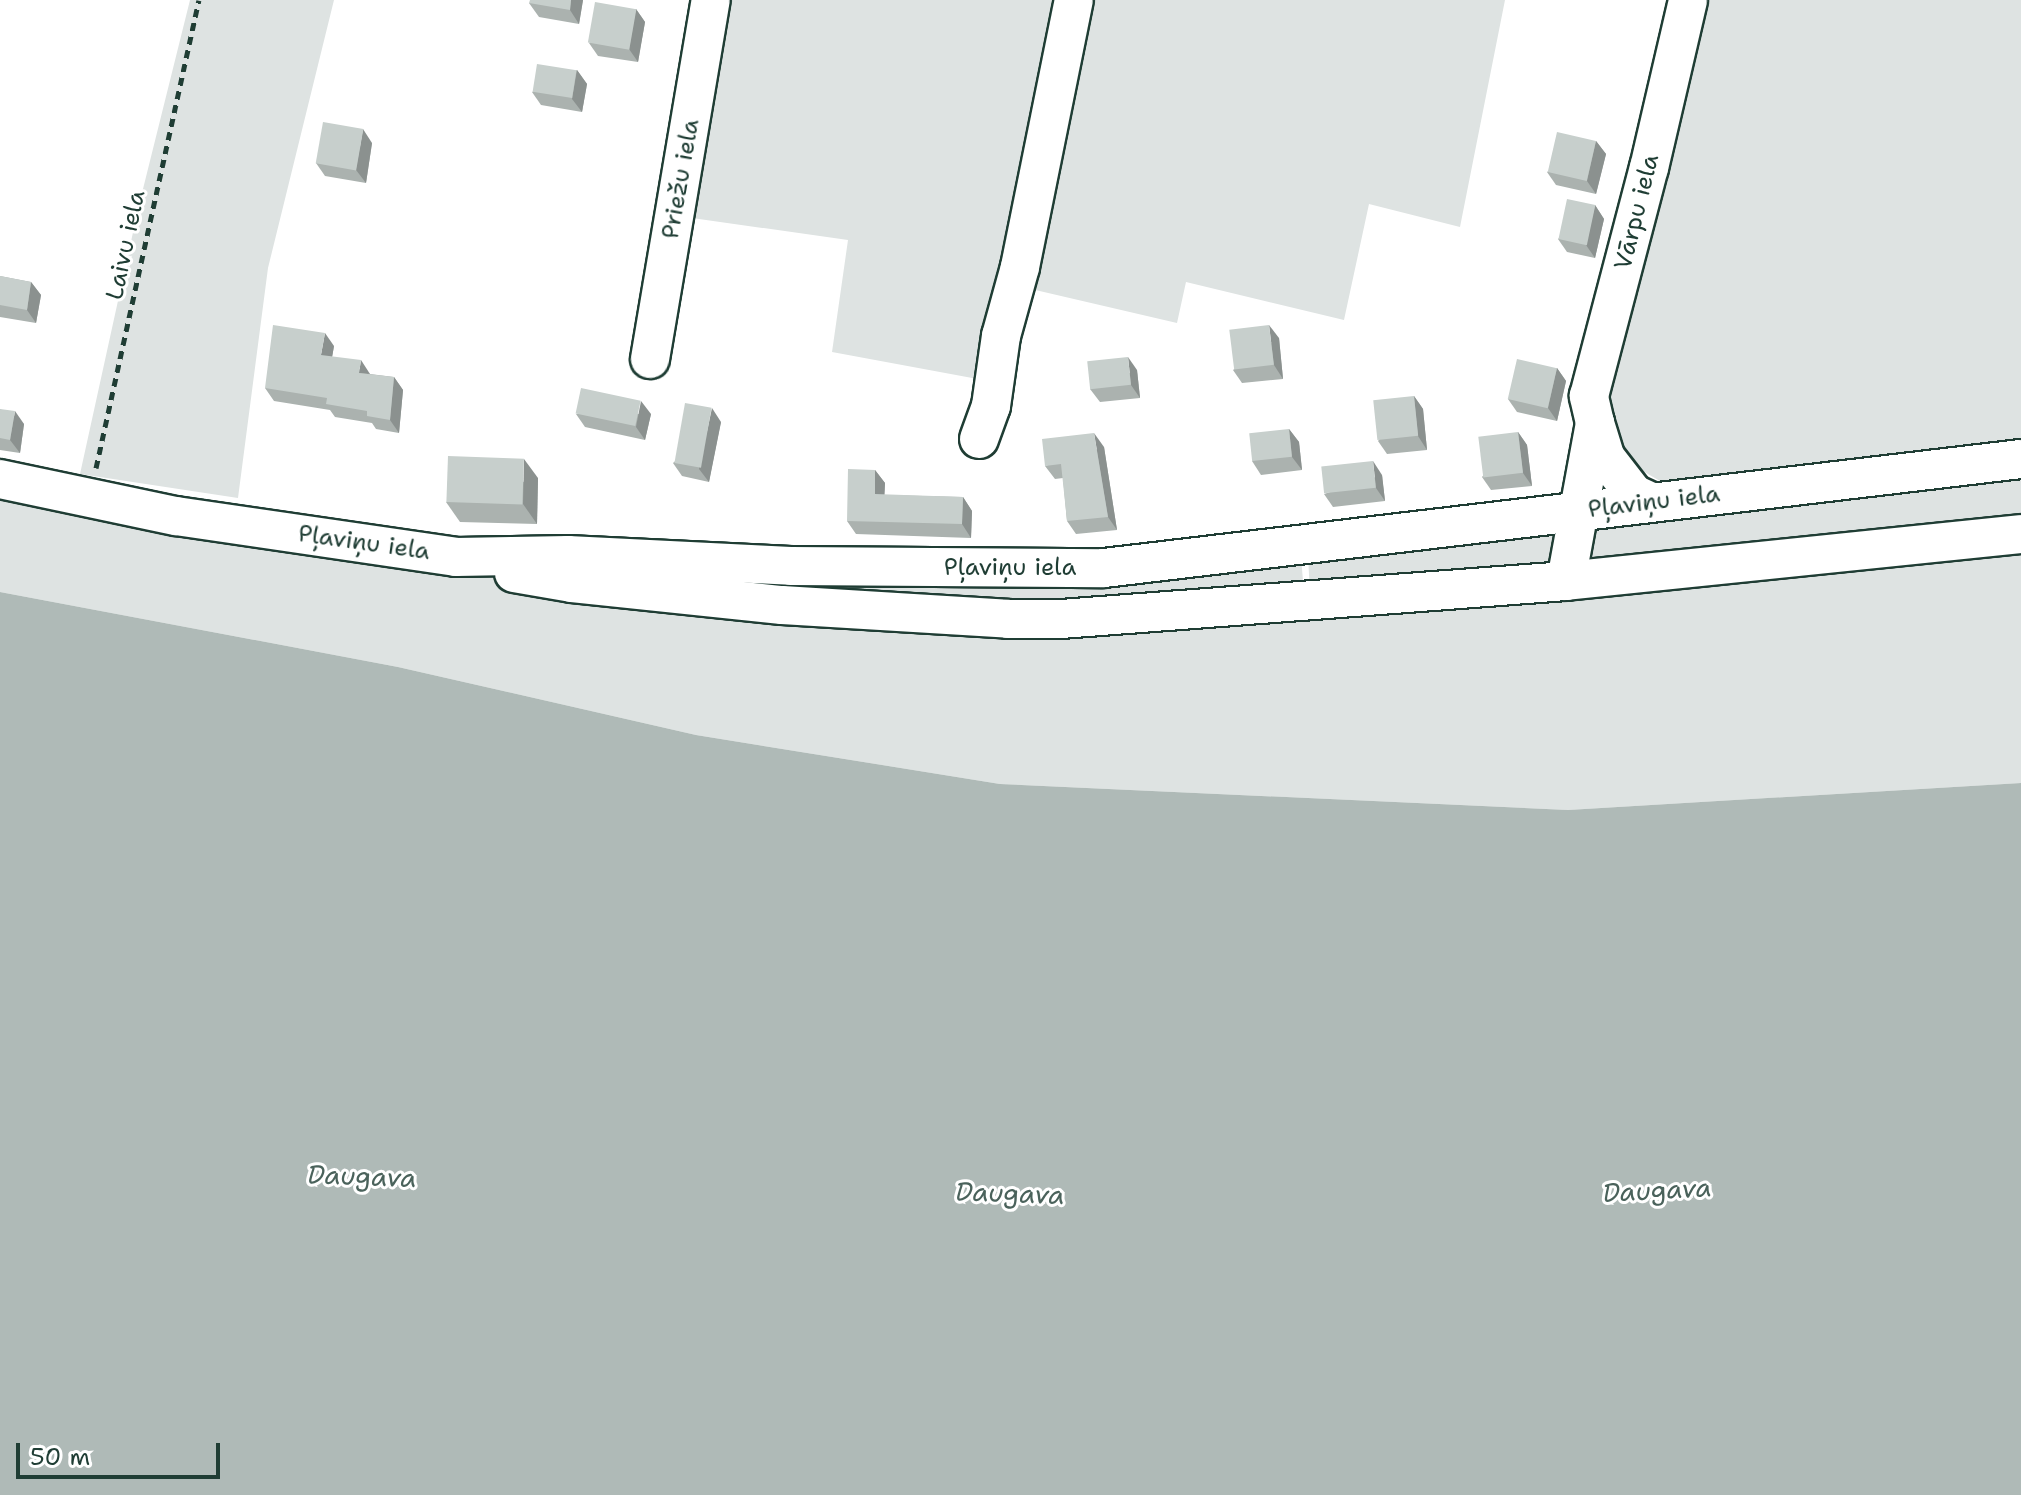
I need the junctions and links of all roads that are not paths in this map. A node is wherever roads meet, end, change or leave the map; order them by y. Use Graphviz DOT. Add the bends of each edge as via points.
graph roads {
  1 [pos="711,0"];
  2 [pos="1074,0"];
  3 [pos="1688,0"];
  4 [pos="650,359"];
  5 [pos="1595,423"];
  6 [pos="979,439"];
  7 [pos="2021,459"];
  8 [pos="0,479"];
  9 [pos="1651,502"];
  10 [pos="1576,511"];
  11 [pos="2021,534"];
  12 [pos="456,557"];
  13 [pos="1566,581"];
  1 -- 4 [label="street, Priežu iela"];
  2 -- 6 [label="street" via="1001,336 991,406"];
  3 -- 5 [label="street, Vārpu iela" via="1589,396"];
  5 -- 9 [label="street, Vārpu iela" via="1606,458 1634,494"];
  5 -- 10 [label="street, Vārpu iela"];
  7 -- 9 [label="street, Pļaviņu iela"];
  8 -- 12 [label="street, Pļaviņu iela" via="176,516"];
  9 -- 10 [label="street, Pļaviņu iela"];
  10 -- 12 [label="street, Pļaviņu iela" via="1104,568"];
  10 -- 13 [label="street, Vārpu iela"];
  11 -- 13 [label="street"];
  12 -- 13 [label="street" via="491,569 572,583 782,605 1008,619 1161,613"];
}
